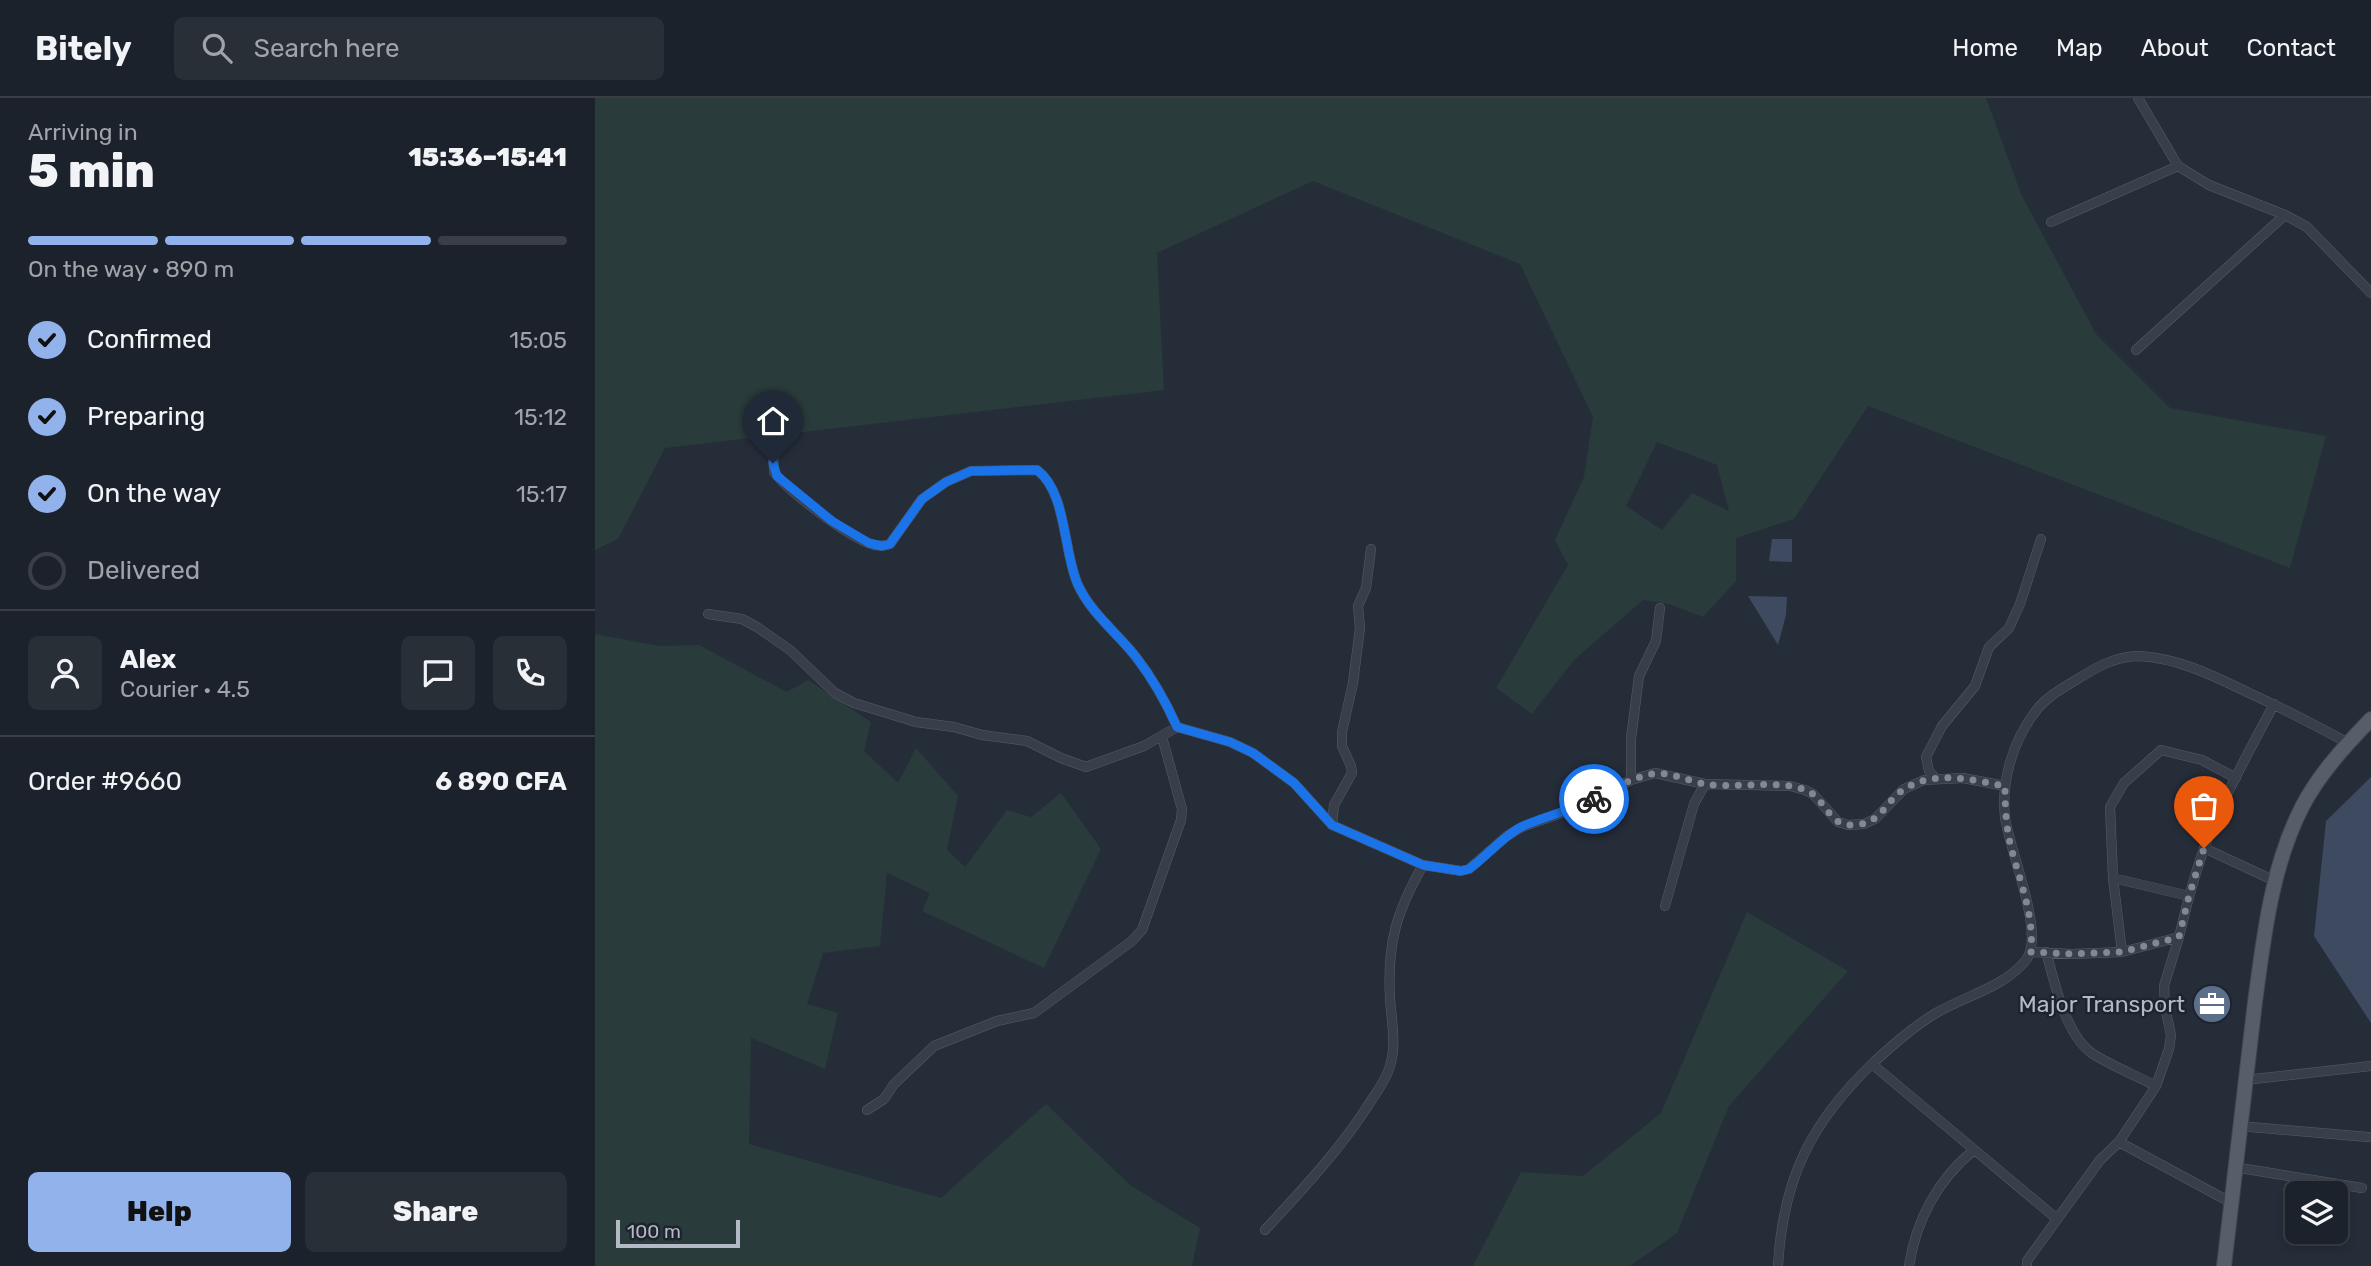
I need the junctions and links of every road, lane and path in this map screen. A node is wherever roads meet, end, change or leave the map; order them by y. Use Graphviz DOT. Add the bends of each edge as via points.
graph roads {
  1 [pos="2138,98"];
  2 [pos="2178,166"];
  3 [pos="2285,215"];
  4 [pos="2051,222"];
  5 [pos="2371,293"];
  6 [pos="2136,350"];
  7 [pos="773,449"];
  8 [pos="2041,540"];
  9 [pos="1371,548"];
  10 [pos="1660,608"];
  11 [pos="708,614"];
  12 [pos="2274,704"];
  13 [pos="2371,719"];
  14 [pos="1177,727"];
  15 [pos="1162,737"];
  16 [pos="2348,743"];
  17 [pos="1935,778"];
  18 [pos="2236,778"];
  19 [pos="1631,780"];
  20 [pos="1705,784"];
  21 [pos="2005,786"];
  22 [pos="1332,825"];
  23 [pos="2204,848"];
  24 [pos="1423,865"];
  25 [pos="2113,878"];
  26 [pos="2275,881"];
  27 [pos="2189,896"];
  28 [pos="1665,906"];
  29 [pos="2179,937"];
  30 [pos="2031,952"];
  31 [pos="2046,952"];
  32 [pos="2122,952"];
  33 [pos="1872,1064"];
  34 [pos="2371,1066"];
  35 [pos="2245,1080"];
  36 [pos="2156,1086"];
  37 [pos="867,1110"];
  38 [pos="2239,1126"];
  39 [pos="2368,1137"];
  40 [pos="2119,1142"];
  41 [pos="1974,1150"];
  42 [pos="2234,1167"];
  43 [pos="2362,1188"];
  44 [pos="2231,1202"];
  45 [pos="2057,1219"];
  46 [pos="1265,1230"];
  47 [pos="1778,1266"];
  48 [pos="1909,1266"];
  49 [pos="2027,1266"];
  50 [pos="2224,1266"];
  1 -- 2 [label="street"];
  2 -- 3 [label="street" via="2209,185"];
  2 -- 4 [label="street"];
  3 -- 5 [label="street" via="2307,227"];
  3 -- 6 [label="street"];
  7 -- 14 [label="street" via="774,472 794,491 832,521 882,546 890,544 922,499 946,482 971,471 1037,470 1046,477 1057,502 1079,588 1164,697"];
  8 -- 17 [label="street" via="2009,628 1989,647 1975,686 1942,726 1926,757"];
  9 -- 22 [label="street" via="1366,588 1358,606 1360,628 1342,732 1352,773 1334,806"];
  10 -- 19 [label="street" via="1656,641 1639,676"];
  11 -- 15 [label="street" via="757,626 844,699 916,722 1027,741 1086,767"];
  12 -- 16 [label="street"];
  12 -- 18 [label="street"];
  12 -- 21 [label="street" via="2179,664 2138,656 2119,659 2099,666 2042,702 2022,732"];
  13 -- 16 [label="main road"];
  14 -- 15 [label="street"];
  14 -- 22 [label="street" via="1253,753 1294,783"];
  15 -- 37 [label="street" via="1181,820 1142,930 1034,1013 989,1024 934,1046 884,1099"];
  16 -- 26 [label="main road" via="2303,805"];
  17 -- 20 [label="street" via="1904,789 1875,819 1848,825 1838,822 1805,790"];
  17 -- 21 [label="street"];
  18 -- 23 [label="street"];
  18 -- 25 [label="street" via="2203,760 2161,750 2124,783 2110,807"];
  19 -- 20 [label="street" via="1655,773"];
  19 -- 24 [label="street" via="1573,809 1522,827 1469,869"];
  20 -- 28 [label="street" via="1694,804"];
  21 -- 30 [label="street" via="2011,849 2033,933"];
  22 -- 24 [label="street"];
  23 -- 26 [label="street"];
  23 -- 27 [label="street"];
  24 -- 46 [label="street" via="1398,915 1391,941 1390,1067 1356,1124 1313,1180"];
  25 -- 27 [label="street"];
  25 -- 32 [label="street"];
  26 -- 35 [label="main road"];
  27 -- 29 [label="street"];
  29 -- 32 [label="street"];
  29 -- 36 [label="street" via="2164,986 2171,1035"];
  30 -- 31 [label="street"];
  30 -- 33 [label="street" via="2013,973 1909,1030"];
  31 -- 32 [label="street"];
  31 -- 36 [label="street" via="2063,1013 2090,1052"];
  33 -- 41 [label="street"];
  33 -- 47 [label="street" via="1843,1093 1807,1147 1787,1204"];
  34 -- 35 [label="street"];
  35 -- 38 [label="main road"];
  36 -- 40 [label="street"];
  38 -- 39 [label="street"];
  38 -- 42 [label="main road"];
  40 -- 44 [label="street"];
  40 -- 45 [label="street" via="2100,1160"];
  41 -- 45 [label="street"];
  41 -- 48 [label="street" via="1953,1169 1922,1216"];
  42 -- 43 [label="street"];
  42 -- 44 [label="main road"];
  44 -- 50 [label="main road"];
  45 -- 49 [label="street"];
}
